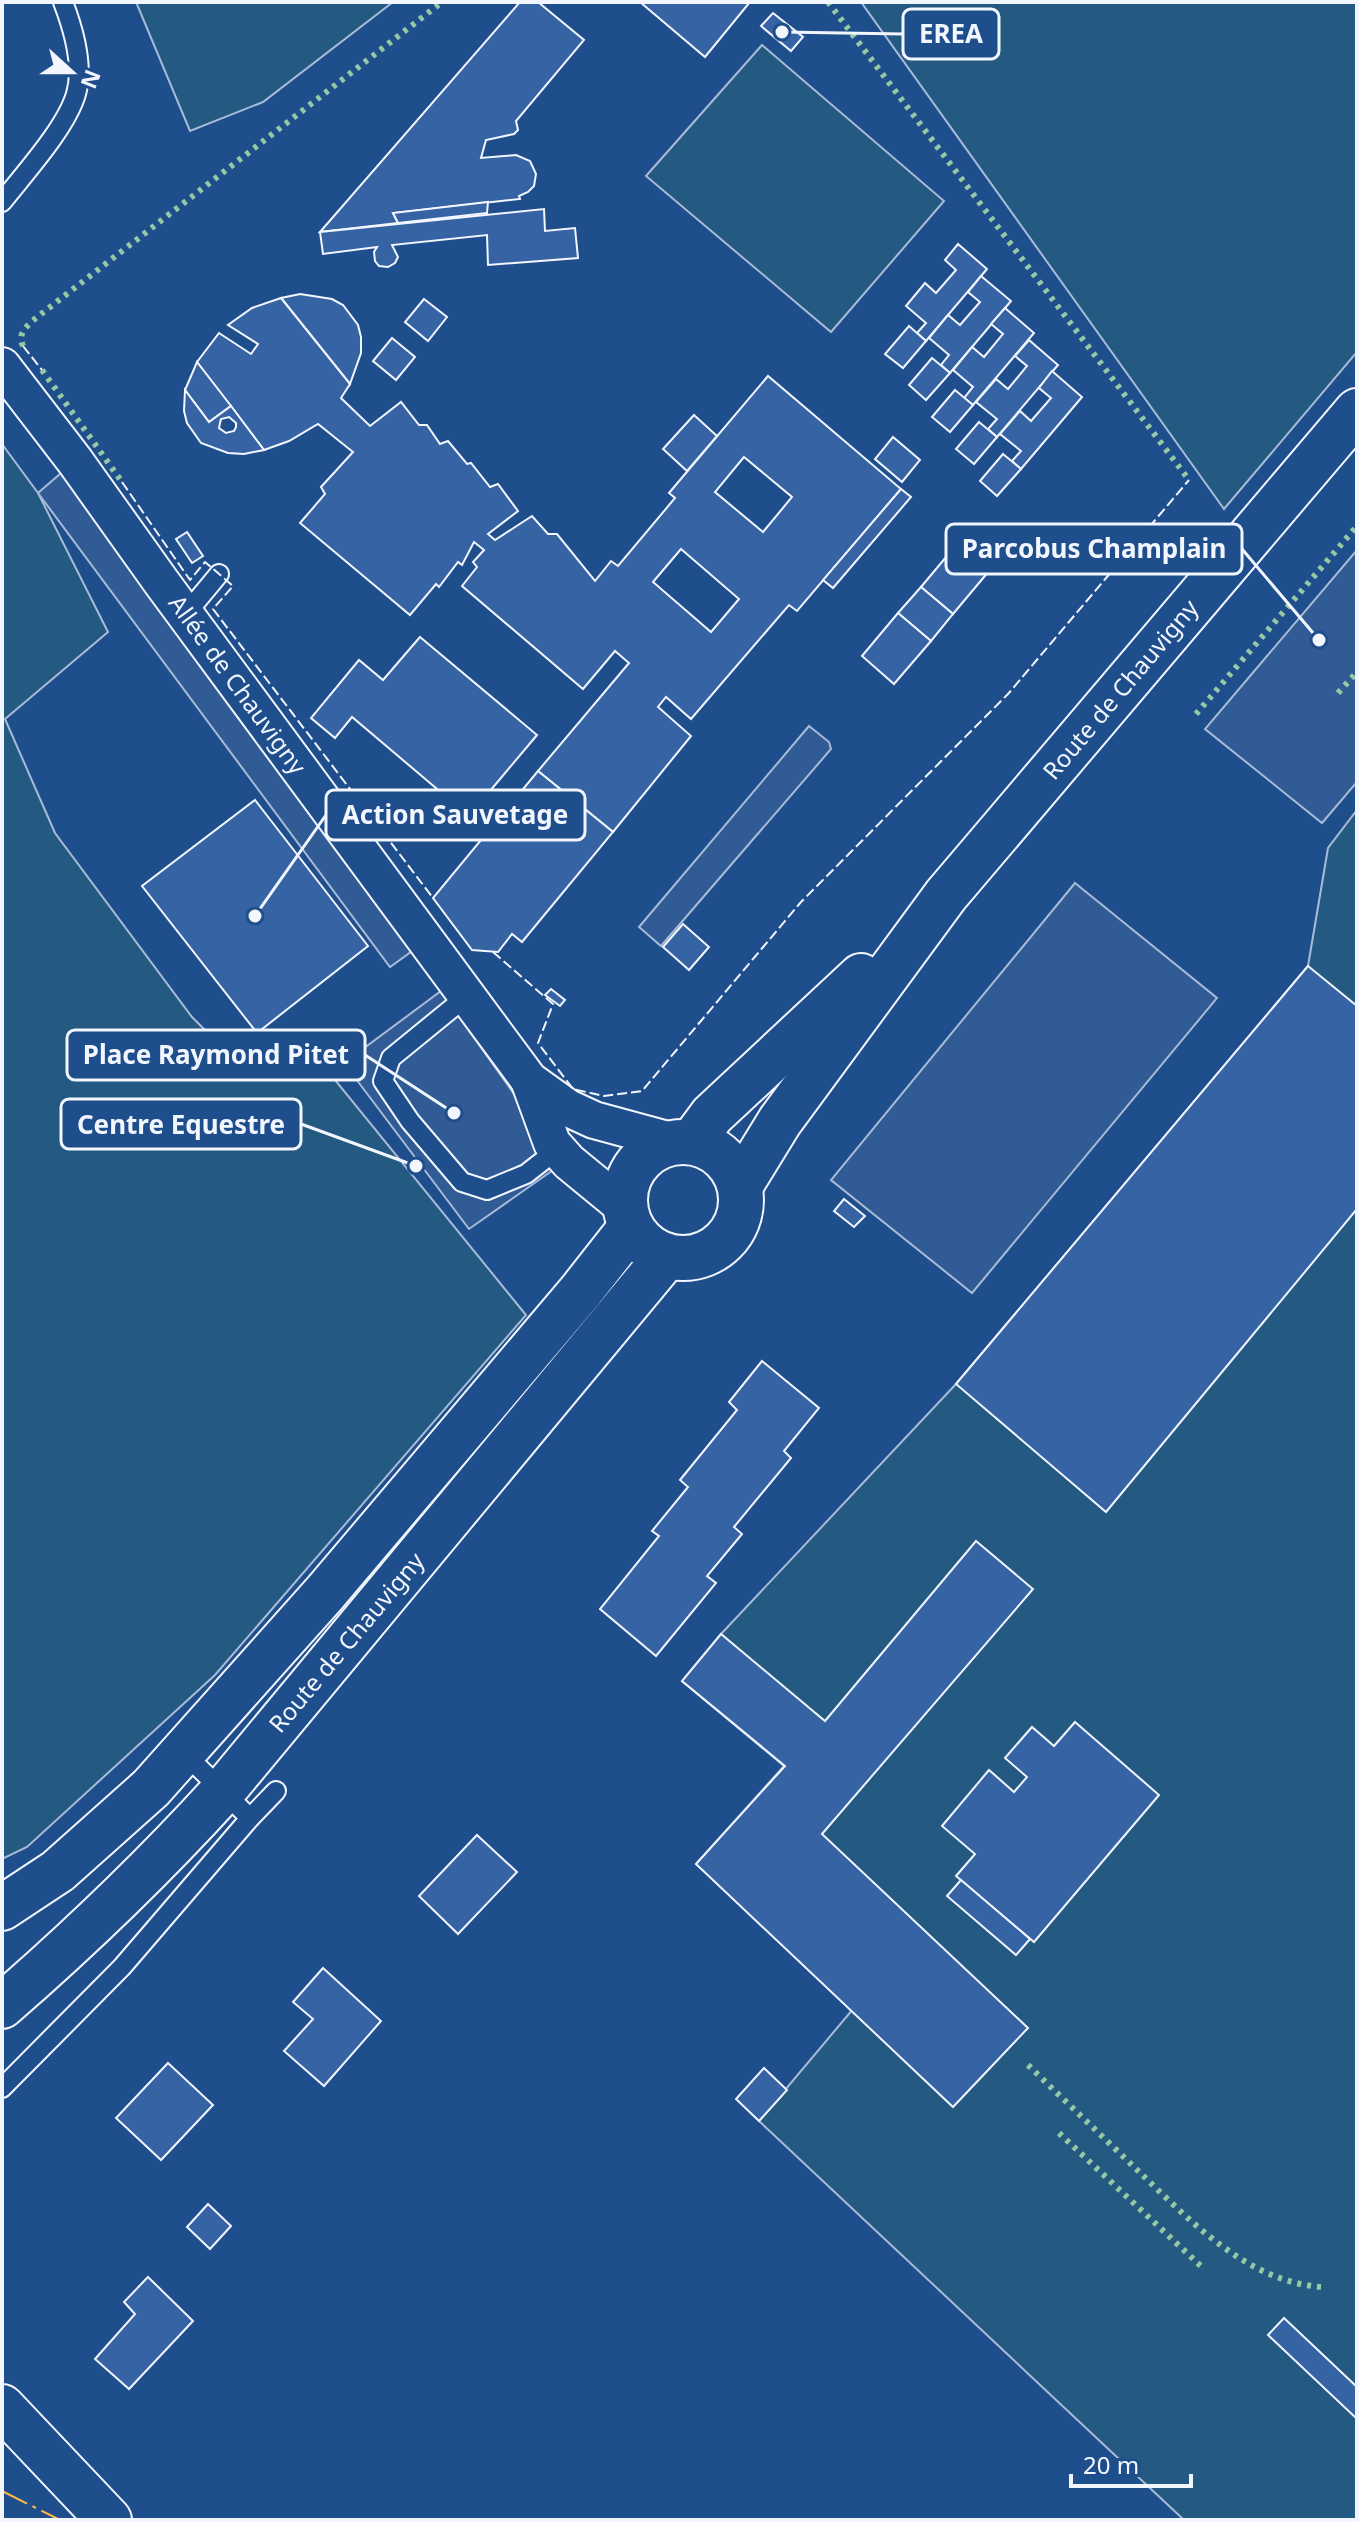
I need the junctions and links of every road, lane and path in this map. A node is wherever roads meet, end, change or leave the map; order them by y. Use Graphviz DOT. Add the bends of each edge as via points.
graph roads {
  1 [pos="63,2"];
  2 [pos="2,202"];
  3 [pos="2,366"];
  4 [pos="1357,411"];
  5 [pos="219,574"];
  6 [pos="185,615"];
  7 [pos="946,895"];
  8 [pos="467,996"];
  9 [pos="529,1080"];
  10 [pos="683,1142"];
  11 [pos="558,1149"];
  12 [pos="740,1186"];
  13 [pos="628,1218"];
  14 [pos="667,1256"];
  15 [pos="183,1752"];
  16 [pos="276,1791"];
  17 [pos="236,1804"];
  18 [pos="2,1908"];
  19 [pos="2,2006"];
  20 [pos="2,2088"];
  21 [pos="2,2407"];
  22 [pos="109,2520"];
  1 -- 2 [label="lane" via="78,68 76,94 57,129"];
  3 -- 6 [label="street, Allée de Chauvigny"];
  4 -- 7 [label="main road, Route de Chauvigny"];
  5 -- 6 [label="lane"];
  6 -- 8 [label="street, Allée de Chauvigny"];
  7 -- 10 [label="main road, Route de Chauvigny"];
  7 -- 12 [label="main road, Route de Chauvigny" via="780,1121"];
  8 -- 9 [label="street, Allée de Chauvigny"];
  8 -- 11 [label="lane" via="391,1058 383,1081 462,1182 487,1190 526,1174"];
  9 -- 10 [label="street, Allée de Chauvigny" via="594,1120"];
  9 -- 11 [label="street, Allée de Chauvigny"];
  10 -- 12 [label="main road" via="723,1156"];
  10 -- 13 [label="main road" via="653,1149 636,1165 626,1185"];
  11 -- 13 [label="street, Allée de Chauvigny"];
  12 -- 14 [label="main road" via="738,1217 725,1240 691,1258"];
  13 -- 14 [label="main road" via="646,1246"];
  13 -- 15 [label="main road, Route de Chauvigny" via="580,1292"];
  14 -- 17 [label="main road, Route de Chauvigny"];
  15 -- 17 [label="lane"];
  15 -- 18 [label="main road, Route de Chauvigny" via="105,1831"];
  16 -- 17 [label="lane"];
  17 -- 19 [label="main road, Route de Chauvigny" via="175,1844"];
  17 -- 20 [label="lane" via="122,1967"];
  21 -- 22 [label="main road"];
}
